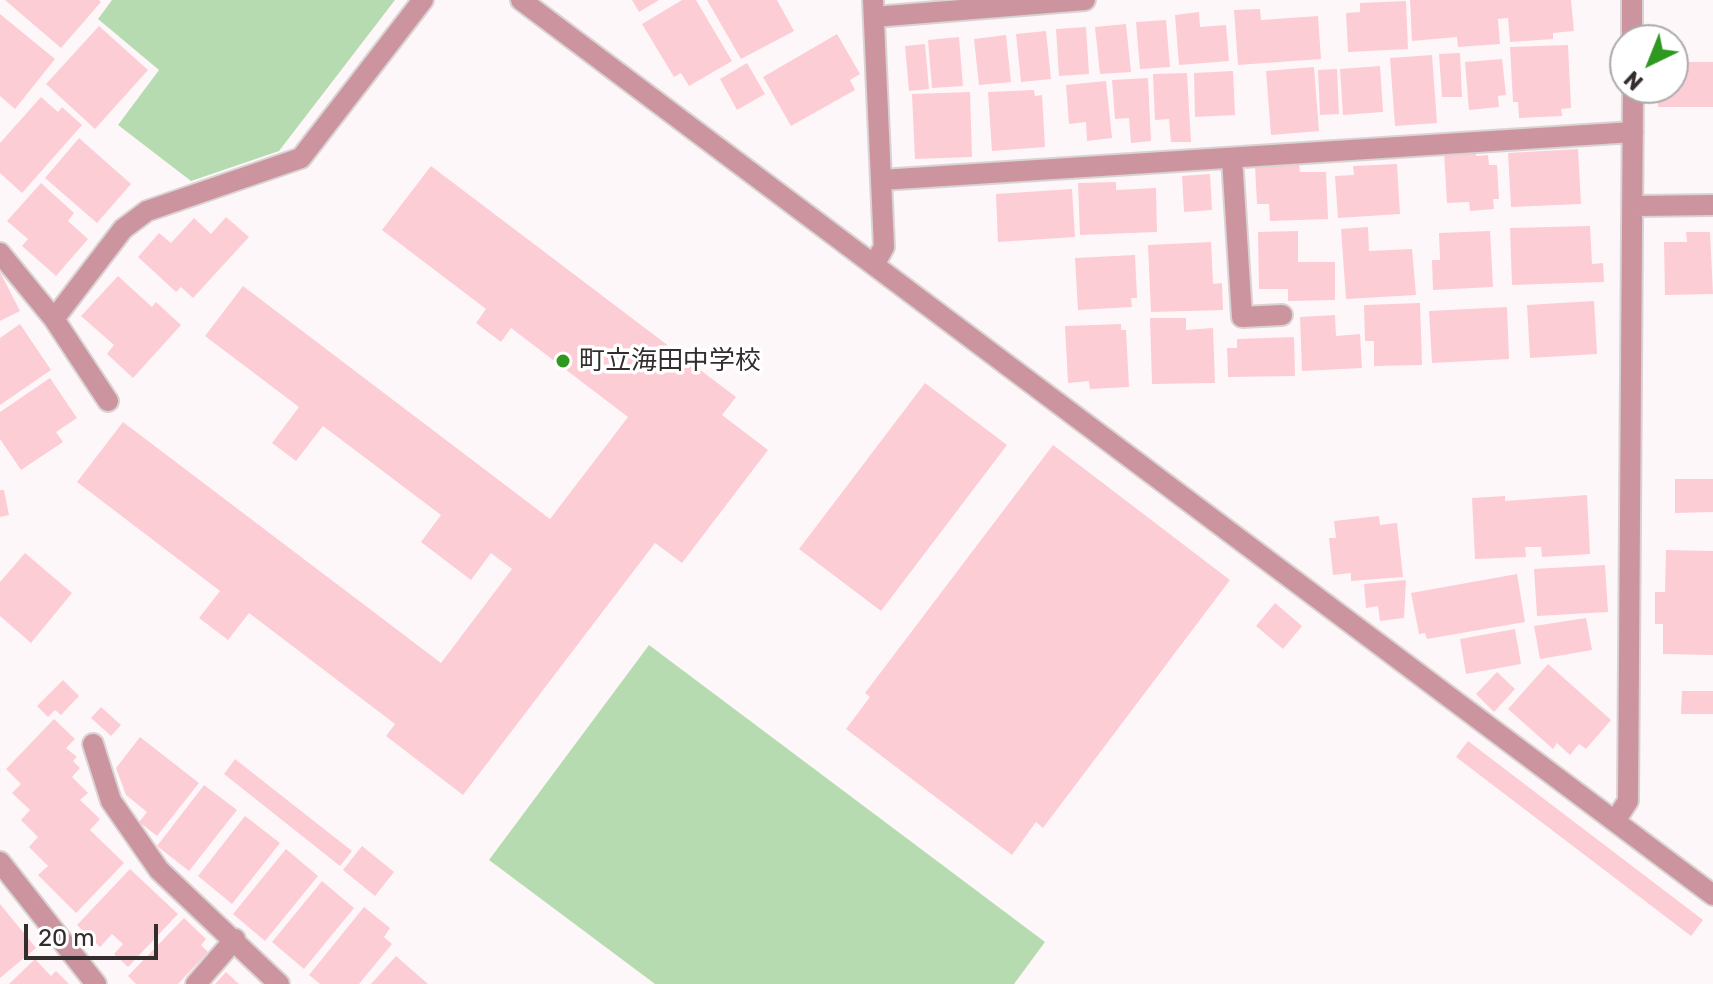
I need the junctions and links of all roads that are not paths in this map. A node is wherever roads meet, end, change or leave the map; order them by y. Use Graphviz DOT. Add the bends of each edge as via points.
graph roads {
  1 [pos="423,0"];
  2 [pos="521,0"];
  3 [pos="1085,0"];
  4 [pos="1632,0"];
  5 [pos="873,9"];
  6 [pos="1632,24"];
  7 [pos="1633,104"];
  8 [pos="1633,132"];
  9 [pos="1232,158"];
  10 [pos="881,180"];
  11 [pos="1713,205"];
  12 [pos="1635,206"];
  13 [pos="0,253"];
  14 [pos="875,263"];
  15 [pos="1282,315"];
  16 [pos="54,319"];
  17 [pos="108,401"];
  18 [pos="93,744"];
  19 [pos="1615,821"];
  20 [pos="0,862"];
  21 [pos="1713,895"];
  22 [pos="235,939"];
  23 [pos="96,984"];
  24 [pos="196,984"];
  25 [pos="279,984"];
  1 -- 16 [label="street" via="301,158 147,211 123,229"];
  2 -- 14 [label="street"];
  3 -- 5 [label="street"];
  4 -- 6 [label="street"];
  5 -- 10 [label="street"];
  7 -- 8 [label="street"];
  8 -- 9 [label="street"];
  8 -- 12 [label="street"];
  9 -- 10 [label="street"];
  9 -- 15 [label="street" via="1242,317"];
  10 -- 14 [label="street" via="884,247"];
  11 -- 12 [label="street"];
  12 -- 19 [label="street" via="1628,801"];
  13 -- 16 [label="street"];
  14 -- 19 [label="street"];
  16 -- 17 [label="street"];
  18 -- 22 [label="street" via="111,801 159,870"];
  19 -- 21 [label="street"];
  20 -- 23 [label="street"];
  22 -- 24 [label="street"];
  22 -- 25 [label="street"];
}
